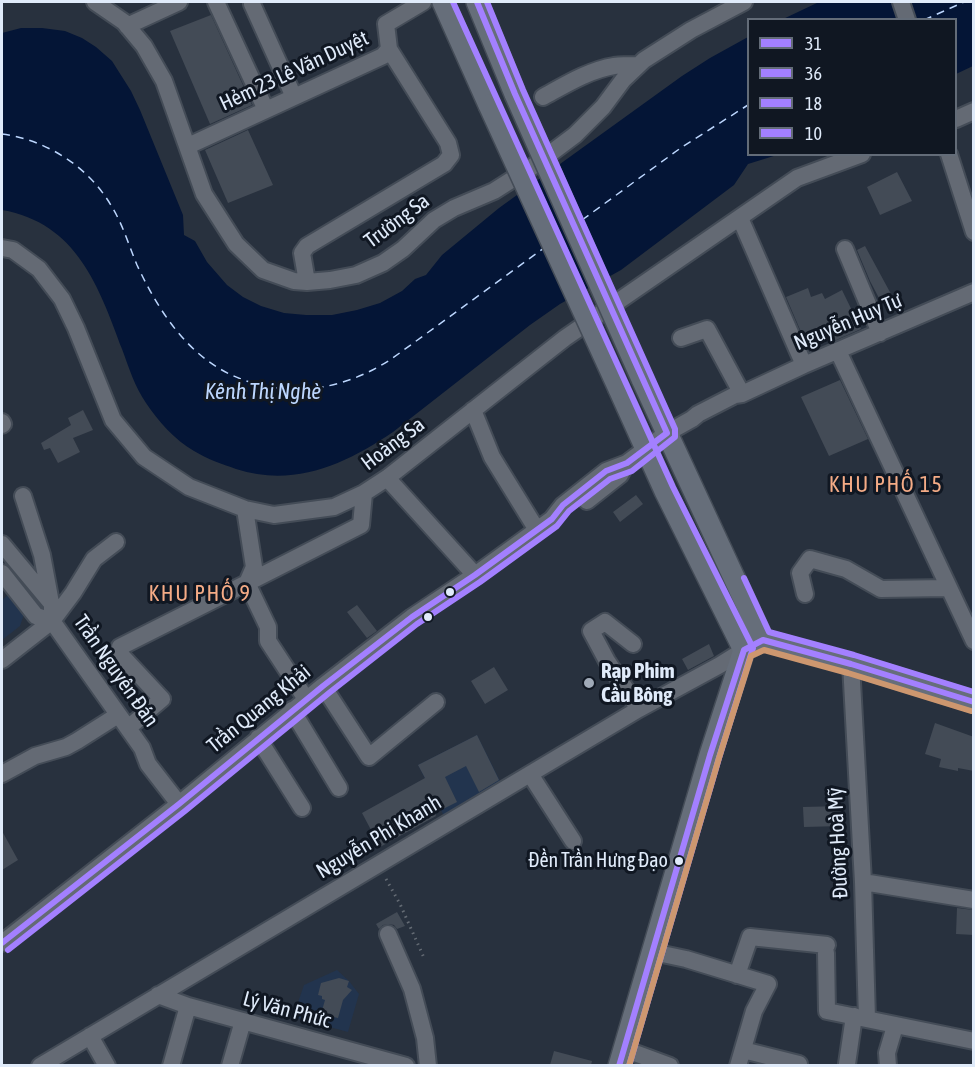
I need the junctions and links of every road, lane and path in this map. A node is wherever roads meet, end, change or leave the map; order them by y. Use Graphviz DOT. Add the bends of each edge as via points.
graph roads {
  1 [pos="95,2"];
  2 [pos="179,2"];
  3 [pos="216,2"];
  4 [pos="423,2"];
  5 [pos="443,2"];
  6 [pos="477,2"];
  7 [pos="744,2"];
  8 [pos="901,2"];
  9 [pos="252,4"];
  10 [pos="906,18"];
  11 [pos="127,26"];
  12 [pos="388,49"];
  13 [pos="638,65"];
  14 [pos="294,97"];
  15 [pos="543,97"];
  16 [pos="266,110"];
  17 [pos="974,111"];
  18 [pos="957,119"];
  19 [pos="188,146"];
  20 [pos="857,156"];
  21 [pos="951,162"];
  22 [pos="740,218"];
  23 [pos="974,232"];
  24 [pos="845,249"];
  25 [pos="9,250"];
  26 [pos="2,262"];
  27 [pos="308,282"];
  28 [pos="974,292"];
  29 [pos="880,333"];
  30 [pos="681,338"];
  31 [pos="838,351"];
  32 [pos="804,365"];
  33 [pos="742,394"];
  34 [pos="473,410"];
  35 [pos="667,433"];
  36 [pos="646,448"];
  37 [pos="387,478"];
  38 [pos="364,493"];
  39 [pos="23,496"];
  40 [pos="245,509"];
  41 [pos="537,530"];
  42 [pos="116,542"];
  43 [pos="2,544"];
  44 [pos="2,573"];
  45 [pos="475,575"];
  46 [pos="247,584"];
  47 [pos="948,588"];
  48 [pos="805,594"];
  49 [pos="52,604"];
  50 [pos="52,621"];
  51 [pos="763,640"];
  52 [pos="974,641"];
  53 [pos="633,644"];
  54 [pos="744,650"];
  55 [pos="2,660"];
  56 [pos="851,664"];
  57 [pos="323,686"];
  58 [pos="306,699"];
  59 [pos="436,702"];
  60 [pos="974,702"];
  61 [pos="639,709"];
  62 [pos="292,710"];
  63 [pos="123,722"];
  64 [pos="258,738"];
  65 [pos="2,774"];
  66 [pos="530,774"];
  67 [pos="339,788"];
  68 [pos="183,801"];
  69 [pos="302,808"];
  70 [pos="573,842"];
  71 [pos="378,864"];
  72 [pos="863,882"];
  73 [pos="974,900"];
  74 [pos="388,934"];
  75 [pos="2,943"];
  76 [pos="652,952"];
  77 [pos="425,960"];
  78 [pos="737,975"];
  79 [pos="158,995"];
  80 [pos="188,1006"];
  81 [pos="860,1018"];
  82 [pos="243,1021"];
  83 [pos="895,1026"];
  84 [pos="90,1036"];
  85 [pos="974,1041"];
  86 [pos="622,1057"];
  87 [pos="740,1058"];
  88 [pos="65,1059"];
  89 [pos="358,1059"];
  90 [pos="799,1064"];
  91 [pos="847,1064"];
  92 [pos="40,1065"];
  93 [pos="107,1065"];
  94 [pos="171,1065"];
  95 [pos="230,1065"];
  96 [pos="406,1065"];
  97 [pos="428,1065"];
  98 [pos="670,1065"];
  99 [pos="888,1065"];
  1 -- 11 [label="street, Trường Sa"];
  2 -- 11 [label="street"];
  3 -- 16 [label="street"];
  4 -- 12 [label="street, Hẻm 23 Lê Văn Duyệt" via="386,24"];
  5 -- 36 [label="main road, bridge"];
  6 -- 35 [label="main road, bridge" via="514,94"];
  7 -- 13 [label="street, Trường Sa" via="691,30"];
  8 -- 10 [label="street"];
  9 -- 14 [label="street"];
  11 -- 19 [label="street, Trường Sa" via="164,81"];
  12 -- 14 [label="street, Hẻm 23 Lê Văn Duyệt" via="383,56"];
  12 -- 27 [label="street" via="451,155 444,164 307,246 302,253"];
  13 -- 15 [label="street" via="594,72"];
  13 -- 27 [label="street, Trường Sa" via="575,135 535,165 494,191 434,220 382,263 356,275"];
  14 -- 16 [label="street, Hẻm 23 Lê Văn Duyệt"];
  16 -- 19 [label="street, Hẻm 23 Lê Văn Duyệt"];
  17 -- 18 [label="street"];
  19 -- 27 [label="street, Trường Sa" via="204,194 236,244 263,270"];
  20 -- 22 [label="street, Hoàng Sa" via="797,178"];
  21 -- 23 [label="street"];
  22 -- 32 [label="street"];
  22 -- 34 [label="street, Hoàng Sa" via="565,338"];
  24 -- 29 [label="street"];
  25 -- 26 [label="street"];
  25 -- 40 [label="street, Hoàng Sa" via="39,268 62,298 113,420 144,458 189,487"];
  28 -- 29 [label="street, Nguyễn Huy Tự"];
  29 -- 31 [label="street, Nguyễn Huy Tự"];
  30 -- 33 [label="street" via="707,329"];
  31 -- 32 [label="street, Nguyễn Huy Tự"];
  31 -- 47 [label="street"];
  32 -- 33 [label="street, Nguyễn Huy Tự"];
  33 -- 35 [label="street, Nguyễn Huy Tự"];
  34 -- 37 [label="street, Hoàng Sa"];
  34 -- 41 [label="street" via="492,457"];
  35 -- 36 [label="street, Nguyễn Huy Tự"];
  35 -- 51 [label="main road"];
  36 -- 41 [label="street, Trần Quang Khải" via="627,463 620,475 570,514 552,519"];
  36 -- 54 [label="main road"];
  37 -- 38 [label="street, Hoàng Sa"];
  37 -- 45 [label="street"];
  38 -- 40 [label="street, Hoàng Sa" via="334,507 274,515"];
  38 -- 46 [label="street" via="362,525"];
  39 -- 49 [label="street" via="42,555"];
  40 -- 46 [label="street" via="254,567"];
  41 -- 45 [label="street, Trần Quang Khải"];
  42 -- 50 [label="street" via="94,559"];
  43 -- 49 [label="street, Trần Nguyên Đán"];
  44 -- 50 [label="street, Trần Nguyên Đán" via="36,616"];
  45 -- 57 [label="street, Trần Quang Khải" via="412,617"];
  46 -- 58 [label="street" via="268,627 268,641"];
  46 -- 63 [label="street" via="120,647 120,654 162,699"];
  47 -- 48 [label="street" via="881,589 846,569 810,559 800,573"];
  47 -- 52 [label="street"];
  49 -- 50 [label="street, Trần Nguyên Đán"];
  50 -- 55 [label="street"];
  50 -- 63 [label="street, Trần Nguyên Đán"];
  51 -- 54 [label="main road"];
  51 -- 56 [label="main road"];
  53 -- 61 [label="street" via="606,622 591,631"];
  54 -- 61 [label="street, Nguyễn Phi Khanh"];
  54 -- 76 [label="main road"];
  56 -- 60 [label="main road"];
  56 -- 72 [label="street, Đường Hoà Mỹ"];
  57 -- 58 [label="street, Trần Quang Khải"];
  57 -- 59 [label="street" via="369,757"];
  58 -- 62 [label="street, Trần Quang Khải"];
  61 -- 66 [label="street, Nguyễn Phi Khanh"];
  62 -- 64 [label="street, Trần Quang Khải"];
  62 -- 67 [label="street"];
  63 -- 65 [label="street" via="35,756"];
  63 -- 68 [label="street, Trần Nguyên Đán" via="142,748 148,764"];
  64 -- 68 [label="street, Trần Quang Khải"];
  64 -- 69 [label="street"];
  66 -- 70 [label="street"];
  66 -- 71 [label="street, Nguyễn Phi Khanh"];
  68 -- 75 [label="street, Trần Quang Khải"];
  71 -- 77 [label="path"];
  71 -- 79 [label="street, Nguyễn Phi Khanh"];
  72 -- 73 [label="street"];
  72 -- 81 [label="street, Đường Hoà Mỹ"];
  74 -- 97 [label="street" via="412,989"];
  76 -- 78 [label="street"];
  76 -- 86 [label="main road"];
  78 -- 81 [label="street" via="750,937 826,949 827,1011"];
  78 -- 87 [label="street" via="768,984 754,1011"];
  79 -- 80 [label="street, Lý Văn Phức"];
  79 -- 84 [label="street, Nguyễn Phi Khanh"];
  80 -- 82 [label="street, Lý Văn Phức"];
  80 -- 94 [label="street"];
  81 -- 83 [label="street"];
  81 -- 91 [label="street, Đường Hoà Mỹ"];
  82 -- 89 [label="street, Lý Văn Phức"];
  82 -- 95 [label="street"];
  83 -- 85 [label="street"];
  83 -- 99 [label="street" via="886,1053"];
  84 -- 88 [label="street, Nguyễn Phi Khanh"];
  84 -- 93 [label="street"];
  86 -- 98 [label="street"];
  87 -- 90 [label="street"];
  88 -- 92 [label="street, Nguyễn Phi Khanh"];
  89 -- 96 [label="street, Lý Văn Phức"];
}
